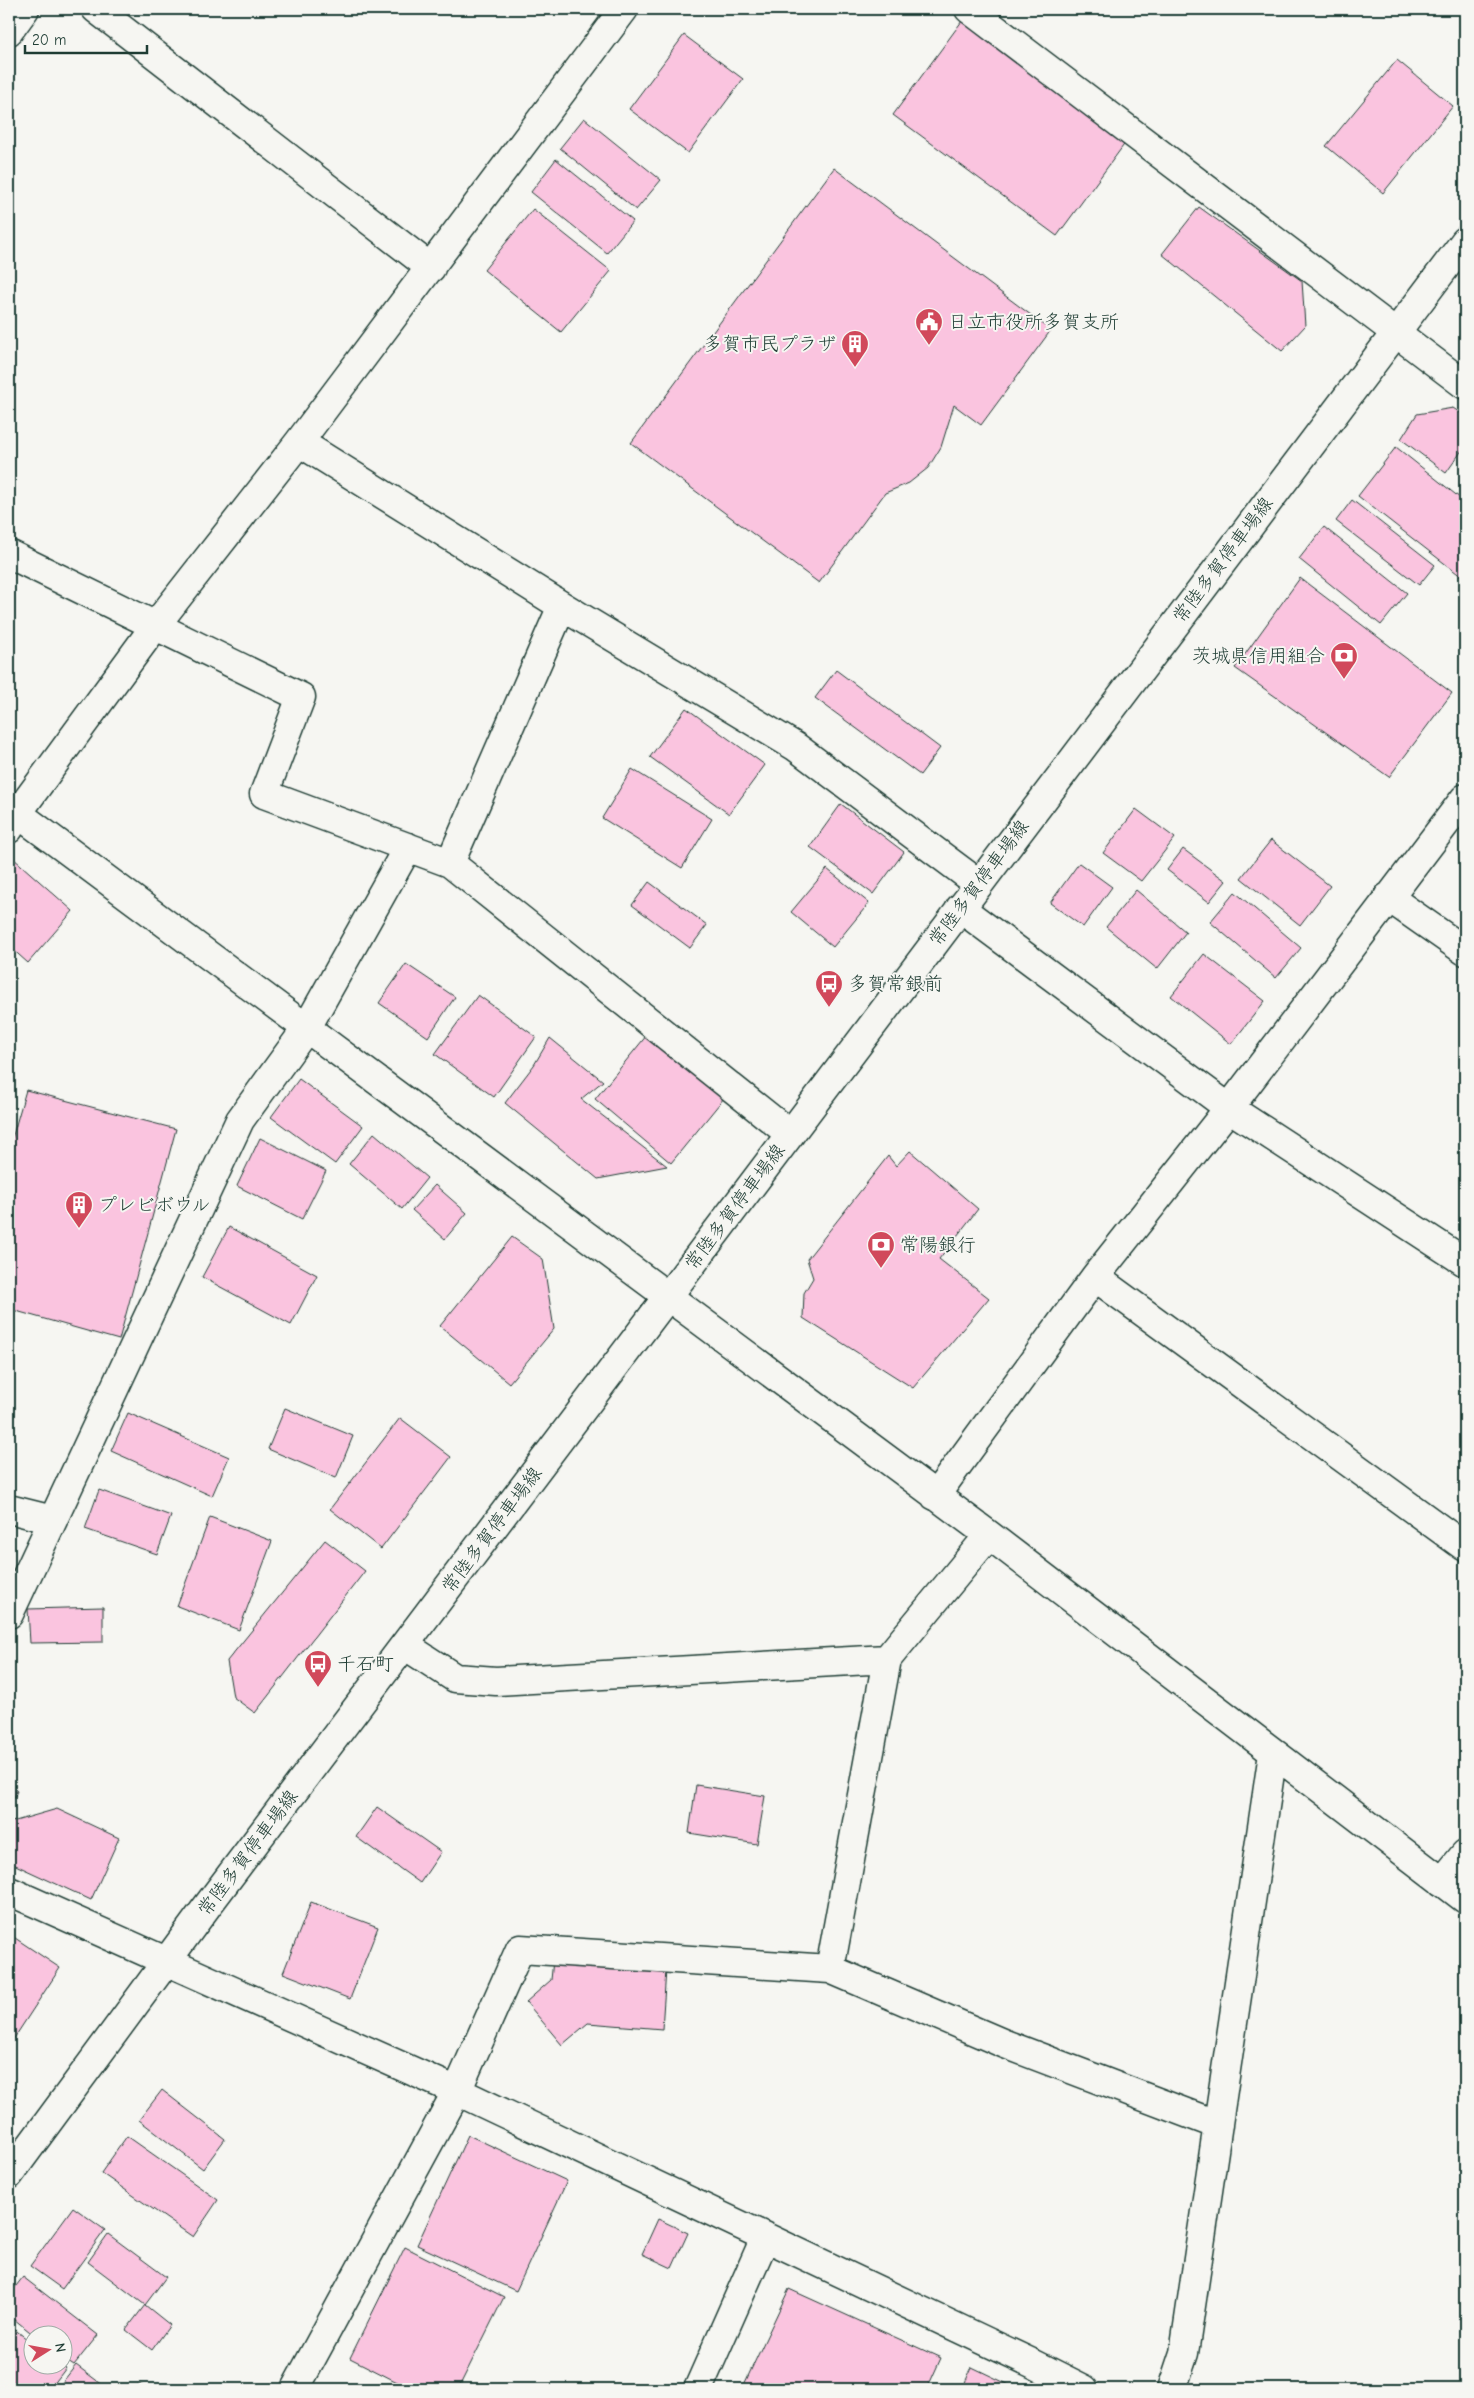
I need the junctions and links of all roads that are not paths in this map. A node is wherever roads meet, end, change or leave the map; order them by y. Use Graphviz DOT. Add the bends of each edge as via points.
graph roads {
  1 [pos="25,9"];
  2 [pos="96,9"];
  3 [pos="624,9"];
  4 [pos="969,9"];
  5 [pos="9,31"];
  6 [pos="1465,241"];
  7 [pos="431,268"];
  8 [pos="1395,332"];
  9 [pos="1465,385"];
  10 [pos="299,442"];
  11 [pos="9,554"];
  12 [pos="562,606"];
  13 [pos="155,626"];
  14 [pos="1465,798"];
  15 [pos="12,817"];
  16 [pos="408,847"];
  17 [pos="450,863"];
  18 [pos="979,884"];
  19 [pos="1388,897"];
  20 [pos="960,908"];
  21 [pos="1465,951"];
  22 [pos="306,1029"];
  23 [pos="1229,1108"];
  24 [pos="790,1134"];
  25 [pos="1465,1262"];
  26 [pos="1095,1277"];
  27 [pos="668,1296"];
  28 [pos="935,1496"];
  29 [pos="9,1510"];
  30 [pos="53,1520"];
  31 [pos="989,1535"];
  32 [pos="1465,1547"];
  33 [pos="9,1614"];
  34 [pos="406,1646"];
  35 [pos="887,1660"];
  36 [pos="1273,1752"];
  37 [pos="1465,1854"];
  38 [pos="1442,1882"];
  39 [pos="9,1891"];
  40 [pos="1465,1899"];
  41 [pos="167,1960"];
  42 [pos="830,1969"];
  43 [pos="457,2091"];
  44 [pos="1218,2125"];
  45 [pos="9,2175"];
  46 [pos="765,2238"];
  47 [pos="295,2389"];
  48 [pos="698,2389"];
  49 [pos="1084,2389"];
  50 [pos="1172,2389"];
  1 -- 5 [label="street"];
  2 -- 7 [label="street"];
  3 -- 7 [label="street"];
  4 -- 8 [label="street"];
  6 -- 8 [label="street, 常陸多賀停車場線"];
  7 -- 10 [label="street"];
  8 -- 9 [label="street"];
  8 -- 18 [label="street, 常陸多賀停車場線"];
  10 -- 12 [label="street"];
  10 -- 13 [label="street"];
  11 -- 13 [label="street"];
  12 -- 17 [label="street"];
  12 -- 18 [label="street" via="796,747"];
  13 -- 15 [label="street"];
  13 -- 16 [label="street" via="300,697 264,794"];
  14 -- 19 [label="street"];
  15 -- 22 [label="street"];
  16 -- 17 [label="street"];
  16 -- 22 [label="street"];
  17 -- 24 [label="street"];
  18 -- 20 [label="street, 常陸多賀停車場線"];
  19 -- 21 [label="street"];
  19 -- 23 [label="street"];
  20 -- 23 [label="street"];
  20 -- 24 [label="street, 常陸多賀停車場線"];
  22 -- 27 [label="street"];
  22 -- 30 [label="street" via="240,1120"];
  23 -- 25 [label="street"];
  23 -- 26 [label="street"];
  24 -- 27 [label="street, 常陸多賀停車場線"];
  26 -- 28 [label="street"];
  26 -- 32 [label="street"];
  27 -- 28 [label="street"];
  27 -- 34 [label="street, 常陸多賀停車場線"];
  28 -- 31 [label="street"];
  29 -- 30 [label="street"];
  30 -- 33 [label="street"];
  31 -- 35 [label="street"];
  31 -- 36 [label="street"];
  34 -- 35 [label="street" via="455,1678 496,1681"];
  34 -- 41 [label="street, 常陸多賀停車場線"];
  35 -- 42 [label="street"];
  36 -- 38 [label="street"];
  36 -- 44 [label="street"];
  37 -- 38 [label="street"];
  38 -- 40 [label="street"];
  39 -- 41 [label="street"];
  41 -- 43 [label="street"];
  41 -- 45 [label="street, 常陸多賀停車場線"];
  42 -- 43 [label="street" via="520,1949"];
  42 -- 44 [label="street" via="1005,2044"];
  43 -- 46 [label="street"];
  43 -- 47 [label="street"];
  44 -- 50 [label="street" via="1184,2353"];
  46 -- 48 [label="street"];
  46 -- 49 [label="street"];
}
